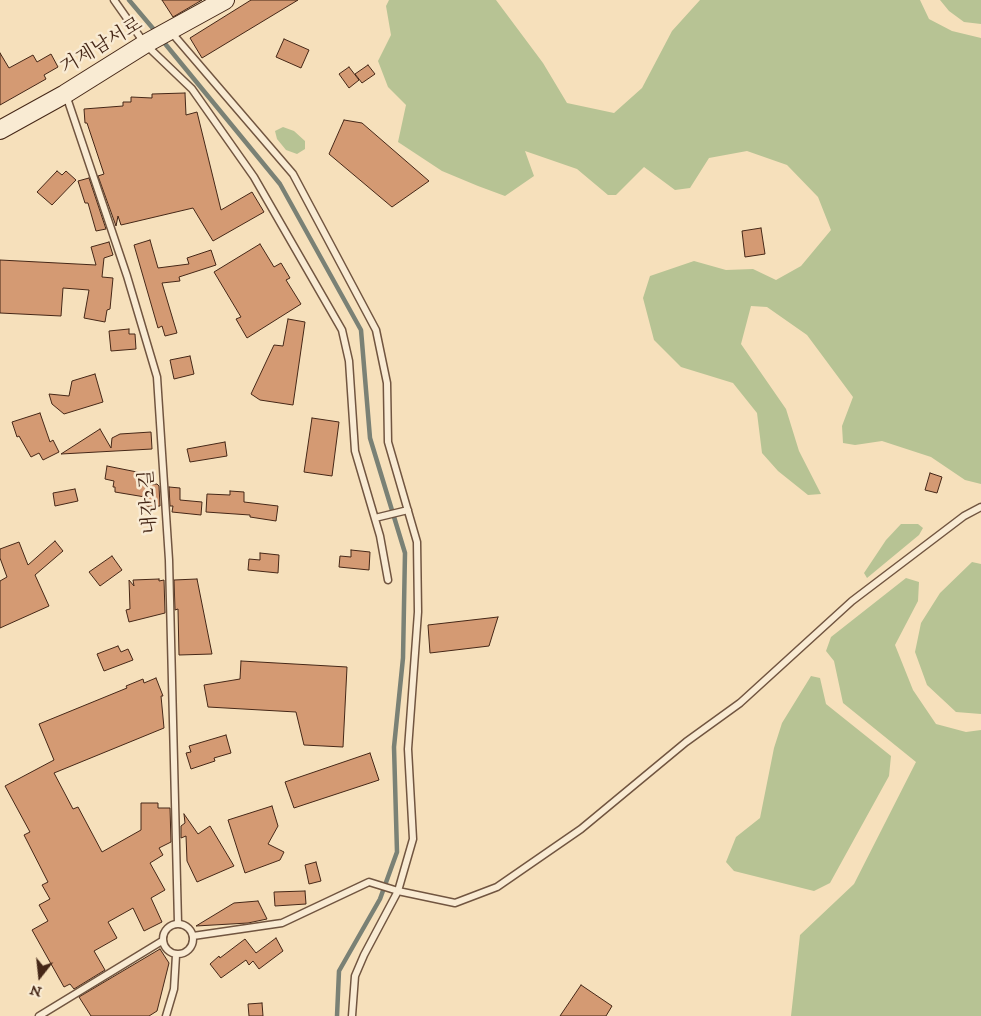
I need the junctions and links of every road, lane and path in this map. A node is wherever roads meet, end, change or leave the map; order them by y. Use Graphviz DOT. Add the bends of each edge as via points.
graph roads {
  1 [pos="114,0"];
  2 [pos="225,0"];
  3 [pos="170,31"];
  4 [pos="146,44"];
  5 [pos="65,94"];
  6 [pos="0,130"];
  7 [pos="981,507"];
  8 [pos="408,510"];
  9 [pos="375,518"];
  10 [pos="388,580"];
  11 [pos="398,891"];
  12 [pos="178,923"];
  13 [pos="193,936"];
  14 [pos="162,941"];
  15 [pos="176,955"];
  16 [pos="39,1016"];
  17 [pos="166,1016"];
  18 [pos="352,1016"];
  1 -- 4 [label="lane"];
  2 -- 3 [label="main road, 거제남서로"];
  3 -- 4 [label="main road, 거제남서로"];
  3 -- 8 [label="lane" via="293,174 376,330 387,383 388,442"];
  4 -- 5 [label="main road, 거제남서로"];
  4 -- 9 [label="lane" via="192,89 254,177 342,330 349,361 355,451"];
  5 -- 6 [label="main road, 거제남서로"];
  5 -- 12 [label="lane, 내간2길" via="127,276 157,377 169,560"];
  7 -- 11 [label="lane" via="964,516 852,602 740,703 686,742 581,829 497,887 455,903"];
  8 -- 9 [label="lane"];
  8 -- 11 [label="lane" via="417,542 418,612 408,749 413,840"];
  9 -- 10 [label="lane"];
  11 -- 13 [label="lane" via="369,882 282,923"];
  11 -- 18 [label="lane" via="355,976"];
  12 -- 13 [label="lane" via="187,927"];
  12 -- 14 [label="lane" via="167,929"];
  13 -- 15 [label="lane" via="191,948 182,955"];
  14 -- 15 [label="lane" via="166,950"];
  14 -- 16 [label="lane"];
  15 -- 17 [label="lane" via="174,989"];
}
